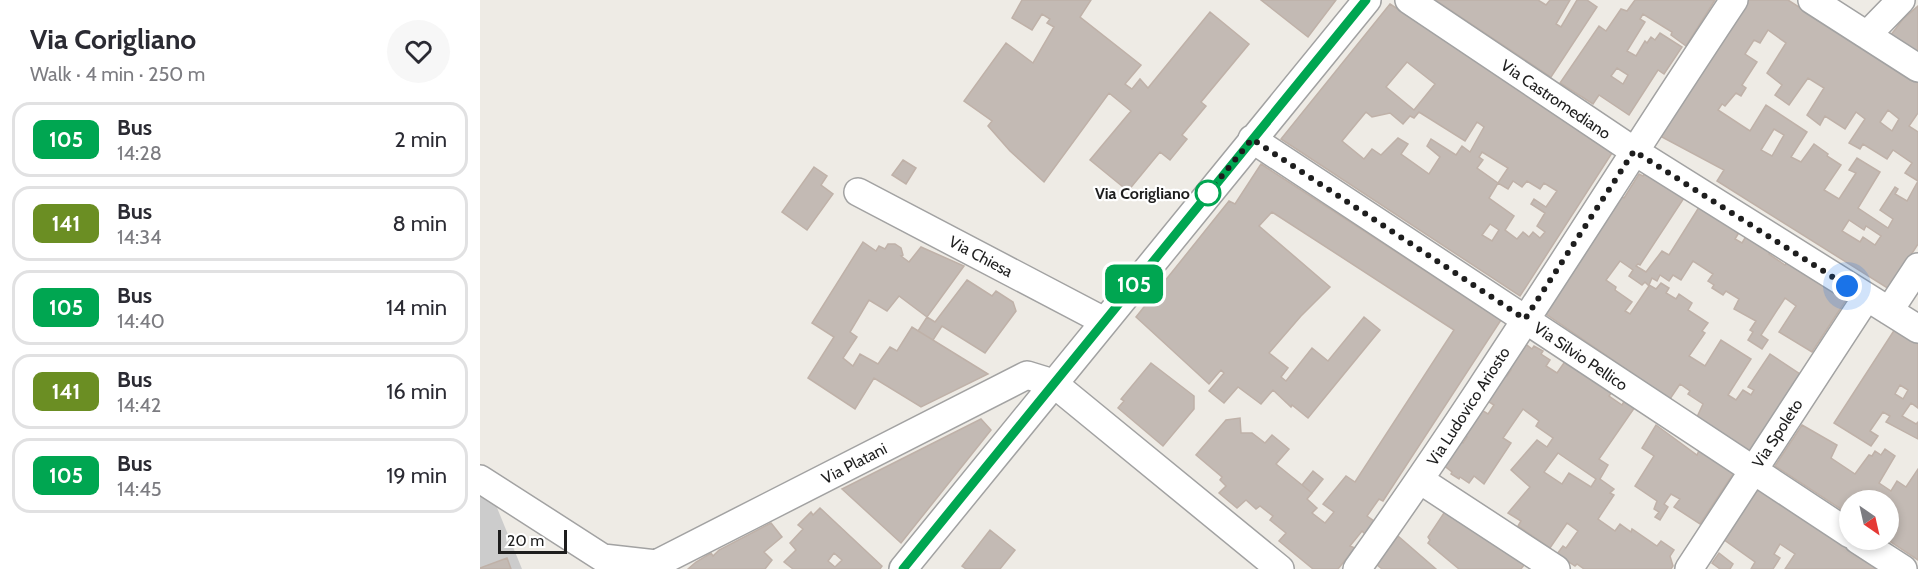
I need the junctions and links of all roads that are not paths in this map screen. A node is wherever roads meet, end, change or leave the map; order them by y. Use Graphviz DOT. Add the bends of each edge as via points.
graph roads {
  1 [pos="1366,0"];
  2 [pos="1409,0"];
  3 [pos="1734,0"];
  4 [pos="1812,0"];
  5 [pos="1901,0"];
  6 [pos="1867,35"];
  7 [pos="1918,68"];
  8 [pos="1252,139"];
  9 [pos="1634,151"];
  10 [pos="858,192"];
  11 [pos="1918,267"];
  12 [pos="1878,305"];
  13 [pos="1525,319"];
  14 [pos="1104,321"];
  15 [pos="1918,329"];
  16 [pos="1053,383"];
  17 [pos="1752,472"];
  18 [pos="480,479"];
  19 [pos="1420,480"];
  20 [pos="1839,527"];
  21 [pos="1874,550"];
  22 [pos="903,569"];
  23 [pos="1280,569"];
  24 [pos="1357,569"];
  25 [pos="1556,569"];
  26 [pos="1689,569"];
  27 [pos="1903,569"];
  1 -- 8 [label="street"];
  2 -- 9 [label="street, Via Castromediano"];
  3 -- 9 [label="street, Via Ludovico Ariosto"];
  4 -- 6 [label="street"];
  5 -- 6 [label="street"];
  6 -- 7 [label="street"];
  8 -- 13 [label="street, Via Silvio Pellico"];
  8 -- 14 [label="street"];
  9 -- 12 [label="street, Via Castromediano"];
  9 -- 13 [label="street, Via Ludovico Ariosto"];
  10 -- 14 [label="street, Via Chiesa"];
  11 -- 12 [label="street, Via Spoleto"];
  12 -- 15 [label="street, Via Castromediano"];
  12 -- 17 [label="street, Via Spoleto"];
  13 -- 17 [label="street, Via Silvio Pellico"];
  13 -- 19 [label="street, Via Ludovico Ariosto"];
  14 -- 16 [label="street"];
  16 -- 18 [label="street, Via Platani" via="1028,375 656,564 603,558"];
  16 -- 22 [label="street"];
  16 -- 23 [label="street"];
  17 -- 20 [label="street, Via Silvio Pellico"];
  17 -- 26 [label="street, Via Spoleto"];
  19 -- 24 [label="street, Via Ludovico Ariosto"];
  19 -- 25 [label="street"];
  21 -- 27 [label="street"];
}
